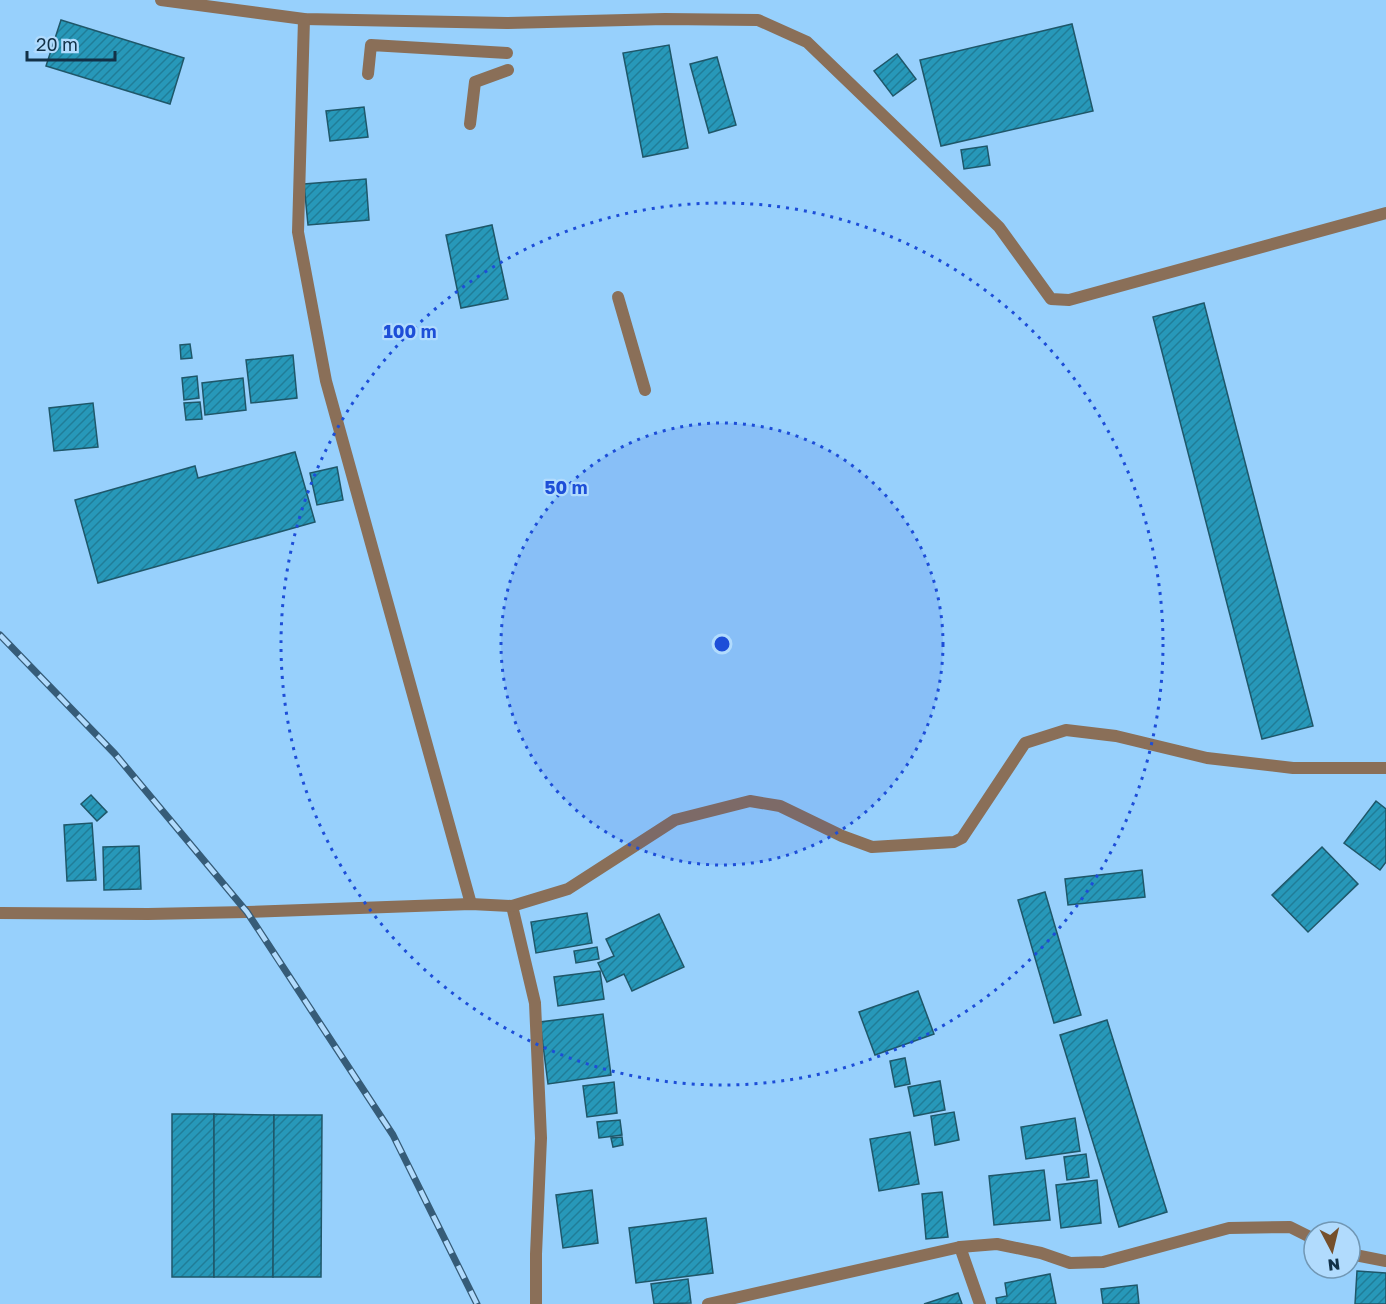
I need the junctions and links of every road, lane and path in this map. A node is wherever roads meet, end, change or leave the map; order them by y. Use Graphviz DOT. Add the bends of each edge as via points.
graph roads {
  1 [pos="161,0"];
  2 [pos="304,19"];
  3 [pos="507,53"];
  4 [pos="508,70"];
  5 [pos="368,74"];
  6 [pos="470,124"];
  7 [pos="1386,213"];
  8 [pos="618,297"];
  9 [pos="645,390"];
  10 [pos="1386,768"];
  11 [pos="471,904"];
  12 [pos="512,906"];
  13 [pos="0,913"];
  14 [pos="1302,1233"];
  15 [pos="960,1247"];
  16 [pos="1362,1256"];
  17 [pos="1386,1261"];
  18 [pos="536,1304"];
  19 [pos="708,1304"];
  20 [pos="980,1304"];
  1 -- 2 [label="street"];
  2 -- 7 [label="street" via="507,23 759,20 816,50 999,226 1051,299 1069,300"];
  2 -- 11 [label="street" via="298,232 326,381"];
  3 -- 5 [label="street" via="371,45"];
  4 -- 6 [label="street" via="475,82"];
  8 -- 9 [label="street"];
  10 -- 12 [label="street" via="1293,768 1207,758 1116,736 1066,730 1025,743 962,838 954,842 872,847 780,806 750,801 675,820 568,889"];
  11 -- 12 [label="street"];
  11 -- 13 [label="street" via="148,914"];
  12 -- 18 [label="street" via="535,1003 541,1138"];
  14 -- 15 [label="street" via="1290,1227 1229,1228 1103,1262 1070,1263 997,1244"];
  15 -- 19 [label="street"];
  15 -- 20 [label="street"];
  16 -- 17 [label="street"];
}
